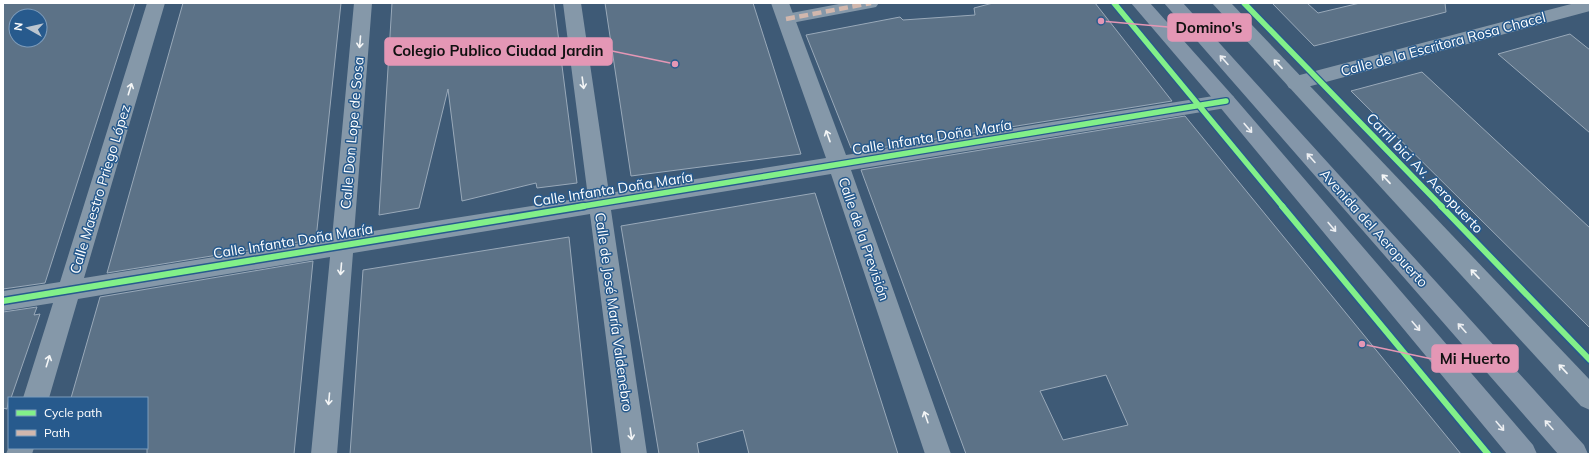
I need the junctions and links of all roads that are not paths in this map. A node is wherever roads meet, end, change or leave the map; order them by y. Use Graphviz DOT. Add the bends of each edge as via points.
graph roads {
  1 [pos="156,3"];
  2 [pos="363,3"];
  3 [pos="572,3"];
  4 [pos="871,3"];
  5 [pos="1140,3"];
  6 [pos="1173,3"];
  7 [pos="1221,3"];
  8 [pos="1590,5"];
  9 [pos="1567,6"];
  10 [pos="783,11"];
  11 [pos="1590,24"];
  12 [pos="1296,83"];
  13 [pos="1226,101"];
  14 [pos="839,165"];
  15 [pos="599,204"];
  16 [pos="343,245"];
  17 [pos="70,290"];
  18 [pos="3,301"];
  19 [pos="36,397"];
  20 [pos="1590,398"];
  21 [pos="324,454"];
  22 [pos="634,454"];
  23 [pos="938,454"];
  24 [pos="1524,454"];
  25 [pos="1575,454"];
  17 -- 1 [label="street, Calle Maestro Priego López, one-way"];
  2 -- 16 [label="street, Calle Don Lope de Sosa, one-way"];
  3 -- 15 [label="street, Calle de José María Valdenebro, one-way"];
  4 -- 10 [label="street"];
  5 -- 13 [label="main road, Avenida del Aeropuerto"];
  25 -- 6 [label="main road, Avenida del Aeropuerto, one-way"];
  12 -- 7 [label="street, one-way"];
  8 -- 9 [label="street, Calle de la Escritora Rosa Chacel"];
  9 -- 11 [label="street"];
  9 -- 12 [label="street, Calle de la Escritora Rosa Chacel"];
  14 -- 10 [label="street, Calle de la Previsión, one-way"];
  20 -- 12 [label="street, one-way"];
  13 -- 14 [label="street, Calle Infanta Doña María"];
  13 -- 24 [label="main road, Avenida del Aeropuerto, one-way"];
  14 -- 15 [label="street, Calle Infanta Doña María"];
  23 -- 14 [label="street, Calle de la Previsión, one-way"];
  15 -- 16 [label="street, Calle Infanta Doña María"];
  15 -- 22 [label="street, Calle de José María Valdenebro, one-way"];
  16 -- 17 [label="street, Calle Infanta Doña María"];
  16 -- 21 [label="street, Calle Don Lope de Sosa, one-way"];
  17 -- 18 [label="street, Calle Infanta Doña María"];
  19 -- 17 [label="street, Calle Maestro Priego López, one-way"];
}
